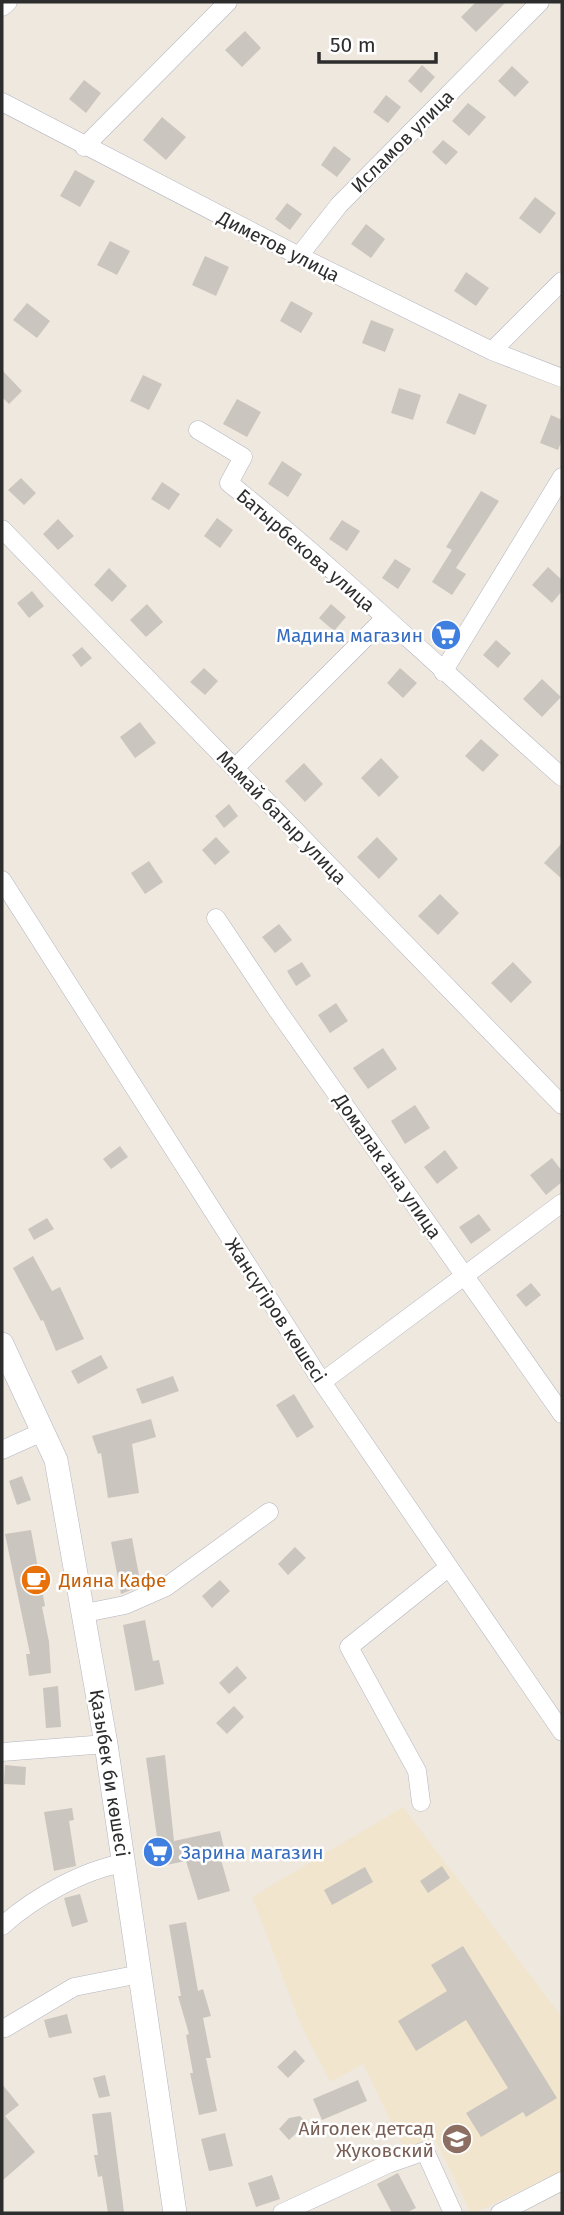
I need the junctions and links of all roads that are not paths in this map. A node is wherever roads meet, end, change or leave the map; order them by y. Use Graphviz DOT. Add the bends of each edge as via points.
graph roads {
  1 [pos="8,2"];
  2 [pos="228,2"];
  3 [pos="540,2"];
  4 [pos="2,7"];
  5 [pos="2,102"];
  6 [pos="84,147"];
  7 [pos="299,256"];
  8 [pos="562,281"];
  9 [pos="492,351"];
  10 [pos="562,378"];
  11 [pos="198,430"];
  12 [pos="562,477"];
  13 [pos="2,529"];
  14 [pos="384,619"];
  15 [pos="443,672"];
  16 [pos="235,768"];
  17 [pos="562,777"];
  18 [pos="2,880"];
  19 [pos="216,918"];
  20 [pos="562,1105"];
  21 [pos="562,1203"];
  22 [pos="467,1276"];
  23 [pos="2,1344"];
  24 [pos="322,1382"];
  25 [pos="562,1414"];
  26 [pos="42,1432"];
  27 [pos="2,1450"];
  28 [pos="270,1512"];
  29 [pos="449,1567"];
  30 [pos="85,1613"];
  31 [pos="562,1732"];
  32 [pos="106,1744"];
  33 [pos="2,1752"];
  34 [pos="421,1802"];
  35 [pos="124,1863"];
  36 [pos="2,1926"];
  37 [pos="140,1974"];
  38 [pos="5,2028"];
  39 [pos="562,2181"];
  40 [pos="174,2213"];
  41 [pos="282,2213"];
  42 [pos="453,2213"];
  43 [pos="500,2213"];
  1 -- 4 [label="street"];
  2 -- 6 [label="street"];
  3 -- 7 [label="street, Исламов улица" via="339,205"];
  5 -- 6 [label="street, Диметов улица"];
  6 -- 7 [label="street, Диметов улица"];
  7 -- 9 [label="street, Диметов улица"];
  8 -- 9 [label="street"];
  9 -- 10 [label="street, Диметов улица"];
  11 -- 14 [label="street, Батырбекова улица" via="243,457 229,483 339,574"];
  12 -- 15 [label="street"];
  13 -- 16 [label="street, Мамай батыр улица"];
  14 -- 15 [label="street, Батырбекова улица"];
  14 -- 16 [label="street"];
  15 -- 17 [label="street, Батырбекова улица"];
  16 -- 20 [label="street, Мамай батыр улица"];
  18 -- 24 [label="street, Жансүгіров көшесі"];
  19 -- 22 [label="street, Домалак ана улица"];
  21 -- 22 [label="street"];
  22 -- 24 [label="street"];
  22 -- 25 [label="street, Домалак ана улица"];
  23 -- 26 [label="main road, Қазыбек би көшесі"];
  24 -- 29 [label="street, Жансүгіров көшесі"];
  26 -- 27 [label="street"];
  26 -- 30 [label="main road, Қазыбек би көшесі" via="56,1460"];
  28 -- 30 [label="street" via="166,1587 125,1605"];
  29 -- 31 [label="street, Жансүгіров көшесі"];
  29 -- 34 [label="street" via="349,1647 417,1772"];
  30 -- 32 [label="main road, Қазыбек би көшесі"];
  32 -- 33 [label="street"];
  32 -- 35 [label="main road, Қазыбек би көшесі"];
  35 -- 36 [label="street" via="79,1875"];
  35 -- 37 [label="main road, Қазыбек би көшесі"];
  37 -- 38 [label="street" via="74,1987"];
  37 -- 40 [label="main road, Қазыбек би көшесі"];
  39 -- 43 [label="street"];
  41 -- 42 [label="street" via="425,2151"];
}
